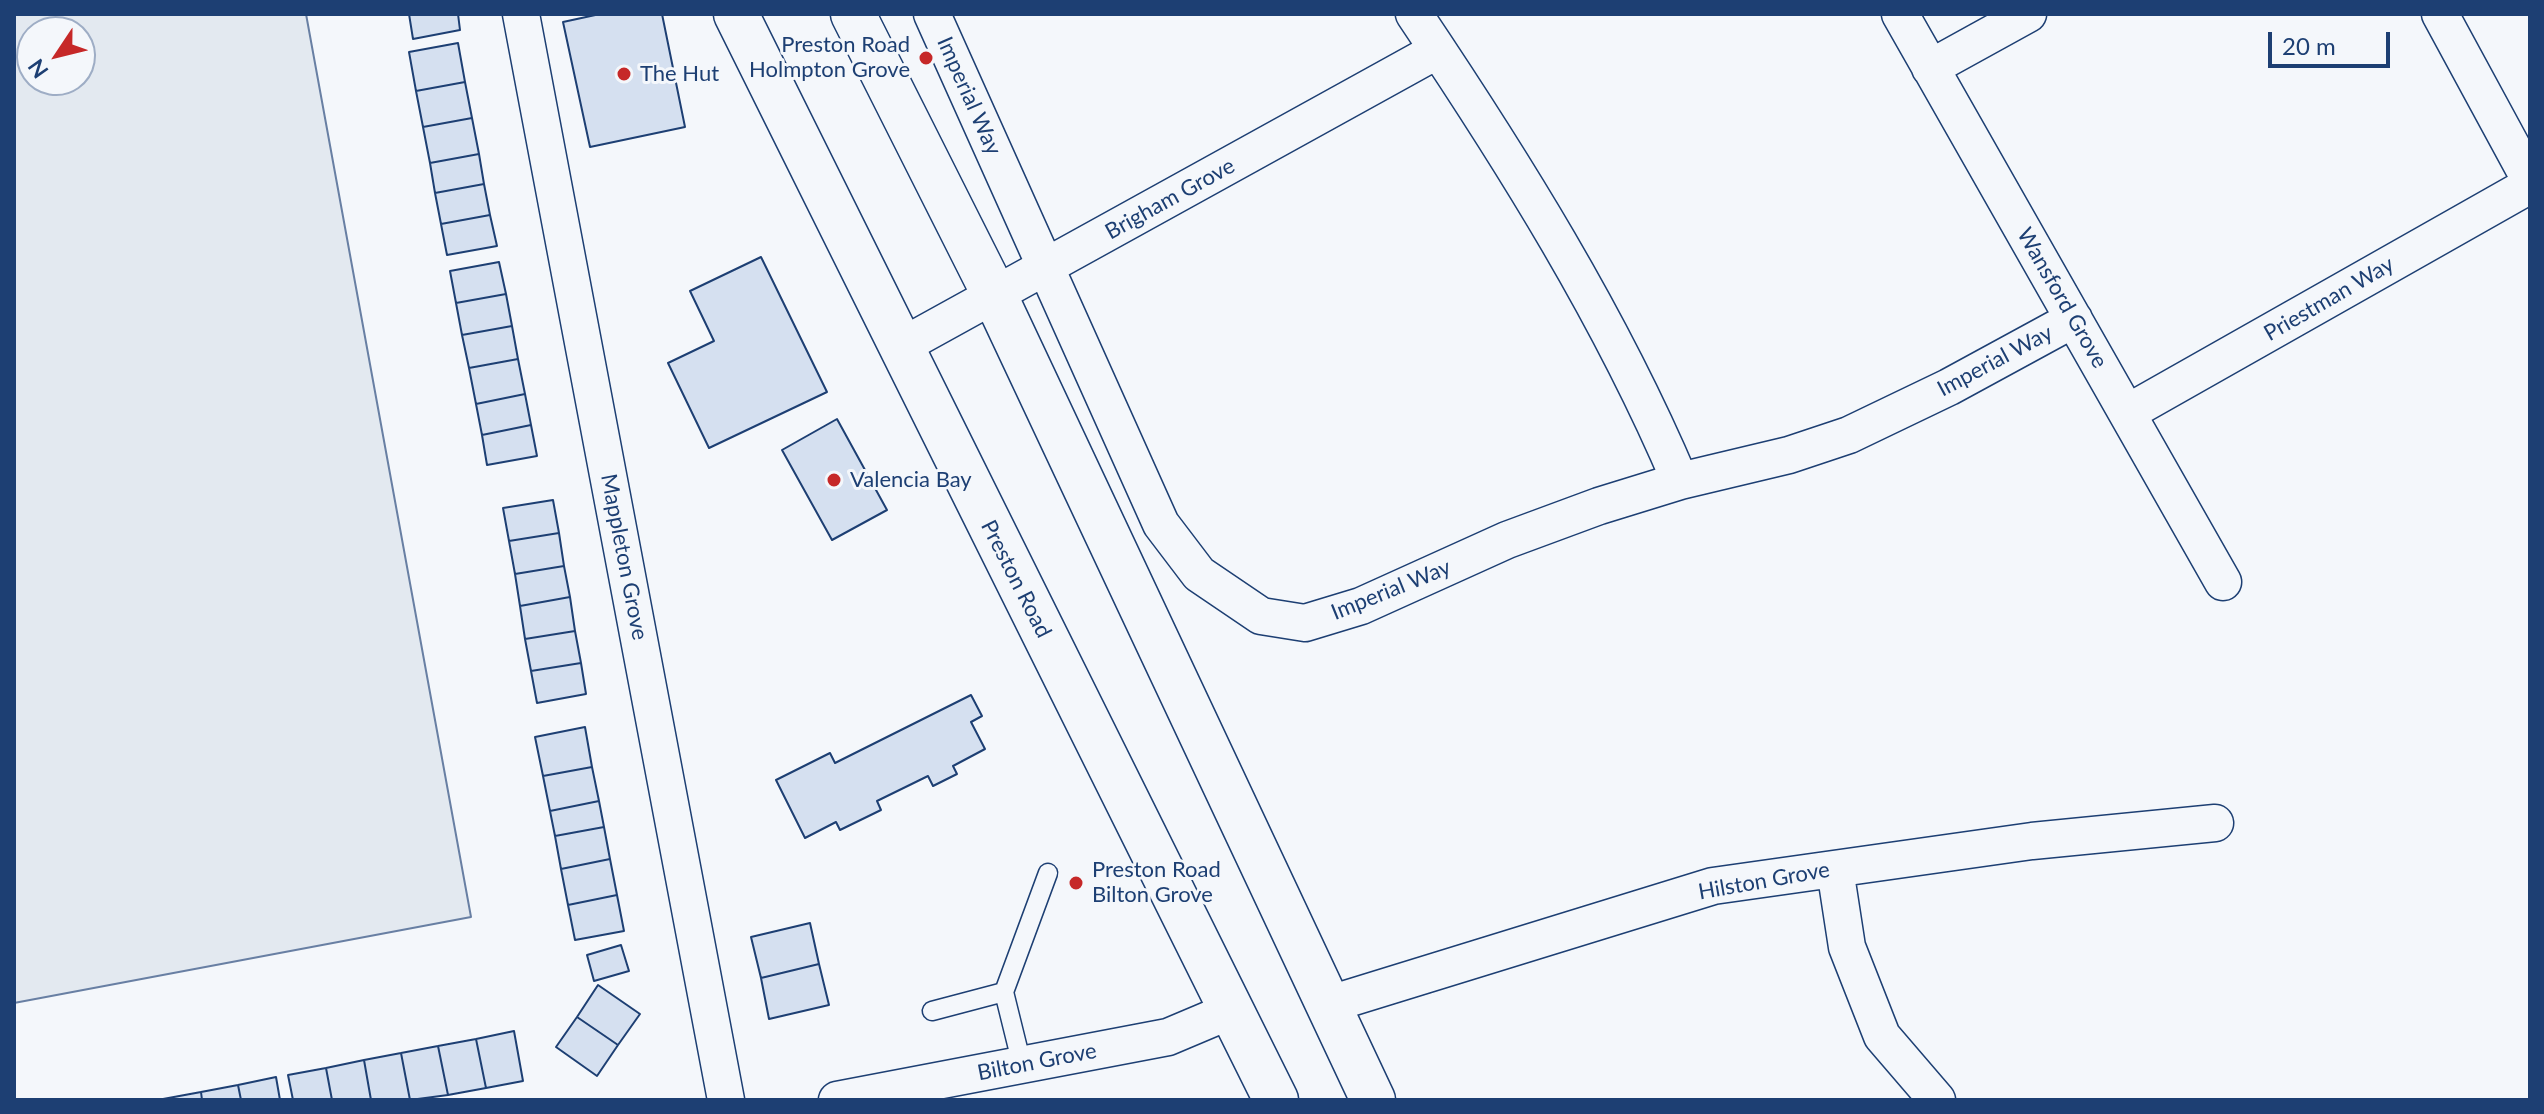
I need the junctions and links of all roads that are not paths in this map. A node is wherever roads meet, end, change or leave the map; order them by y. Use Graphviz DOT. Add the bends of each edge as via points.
graph roads {
  1 [pos="521,14"];
  2 [pos="736,14"];
  3 [pos="853,14"];
  4 [pos="932,14"];
  5 [pos="1414,14"];
  6 [pos="1900,14"];
  7 [pos="2028,14"];
  8 [pos="2440,14"];
  9 [pos="1438,50"];
  10 [pos="1930,68"];
  11 [pos="2530,182"];
  12 [pos="1047,268"];
  13 [pos="995,296"];
  14 [pos="2074,319"];
  15 [pos="900,347"];
  16 [pos="2127,413"];
  17 [pos="1680,481"];
  18 [pos="2223,582"];
  19 [pos="2215,823"];
  20 [pos="1835,869"];
  21 [pos="1048,873"];
  22 [pos="1004,992"];
  23 [pos="1327,1005"];
  24 [pos="1232,1010"];
  25 [pos="932,1011"];
  26 [pos="1022,1065"];
  27 [pos="726,1100"];
  28 [pos="837,1100"];
  29 [pos="1276,1100"];
  30 [pos="1373,1100"];
  31 [pos="1937,1100"];
  1 -- 27 [label="street, Mappleton Grove"];
  2 -- 15 [label="street, Preston Road"];
  3 -- 13 [label="street"];
  4 -- 12 [label="street, Imperial Way"];
  5 -- 9 [label="street"];
  6 -- 10 [label="street, Wansford Grove"];
  7 -- 10 [label="street"];
  8 -- 11 [label="street"];
  9 -- 12 [label="street, Brigham Grove"];
  9 -- 17 [label="street" via="1551,226"];
  10 -- 14 [label="street, Wansford Grove"];
  11 -- 16 [label="street, Priestman Way"];
  12 -- 13 [label="street, Brigham Grove"];
  12 -- 17 [label="street, Imperial Way" via="1161,524 1199,574 1261,616 1305,623 1361,606 1507,540"];
  13 -- 15 [label="street, Brigham Grove"];
  13 -- 23 [label="street"];
  14 -- 16 [label="street, Wansford Grove"];
  14 -- 17 [label="street, Imperial Way" via="1849,435"];
  15 -- 24 [label="street, Preston Road"];
  16 -- 18 [label="street, Wansford Grove"];
  19 -- 20 [label="street, Hilston Grove" via="2032,841"];
  20 -- 23 [label="street, Hilston Grove" via="1713,886"];
  20 -- 31 [label="street" via="1847,947 1882,1036"];
  21 -- 22 [label="lane"];
  22 -- 25 [label="lane"];
  22 -- 26 [label="lane"];
  23 -- 30 [label="street"];
  24 -- 26 [label="street, Bilton Grove" via="1168,1037"];
  24 -- 29 [label="street, Preston Road"];
  26 -- 28 [label="street, Bilton Grove"];
}
